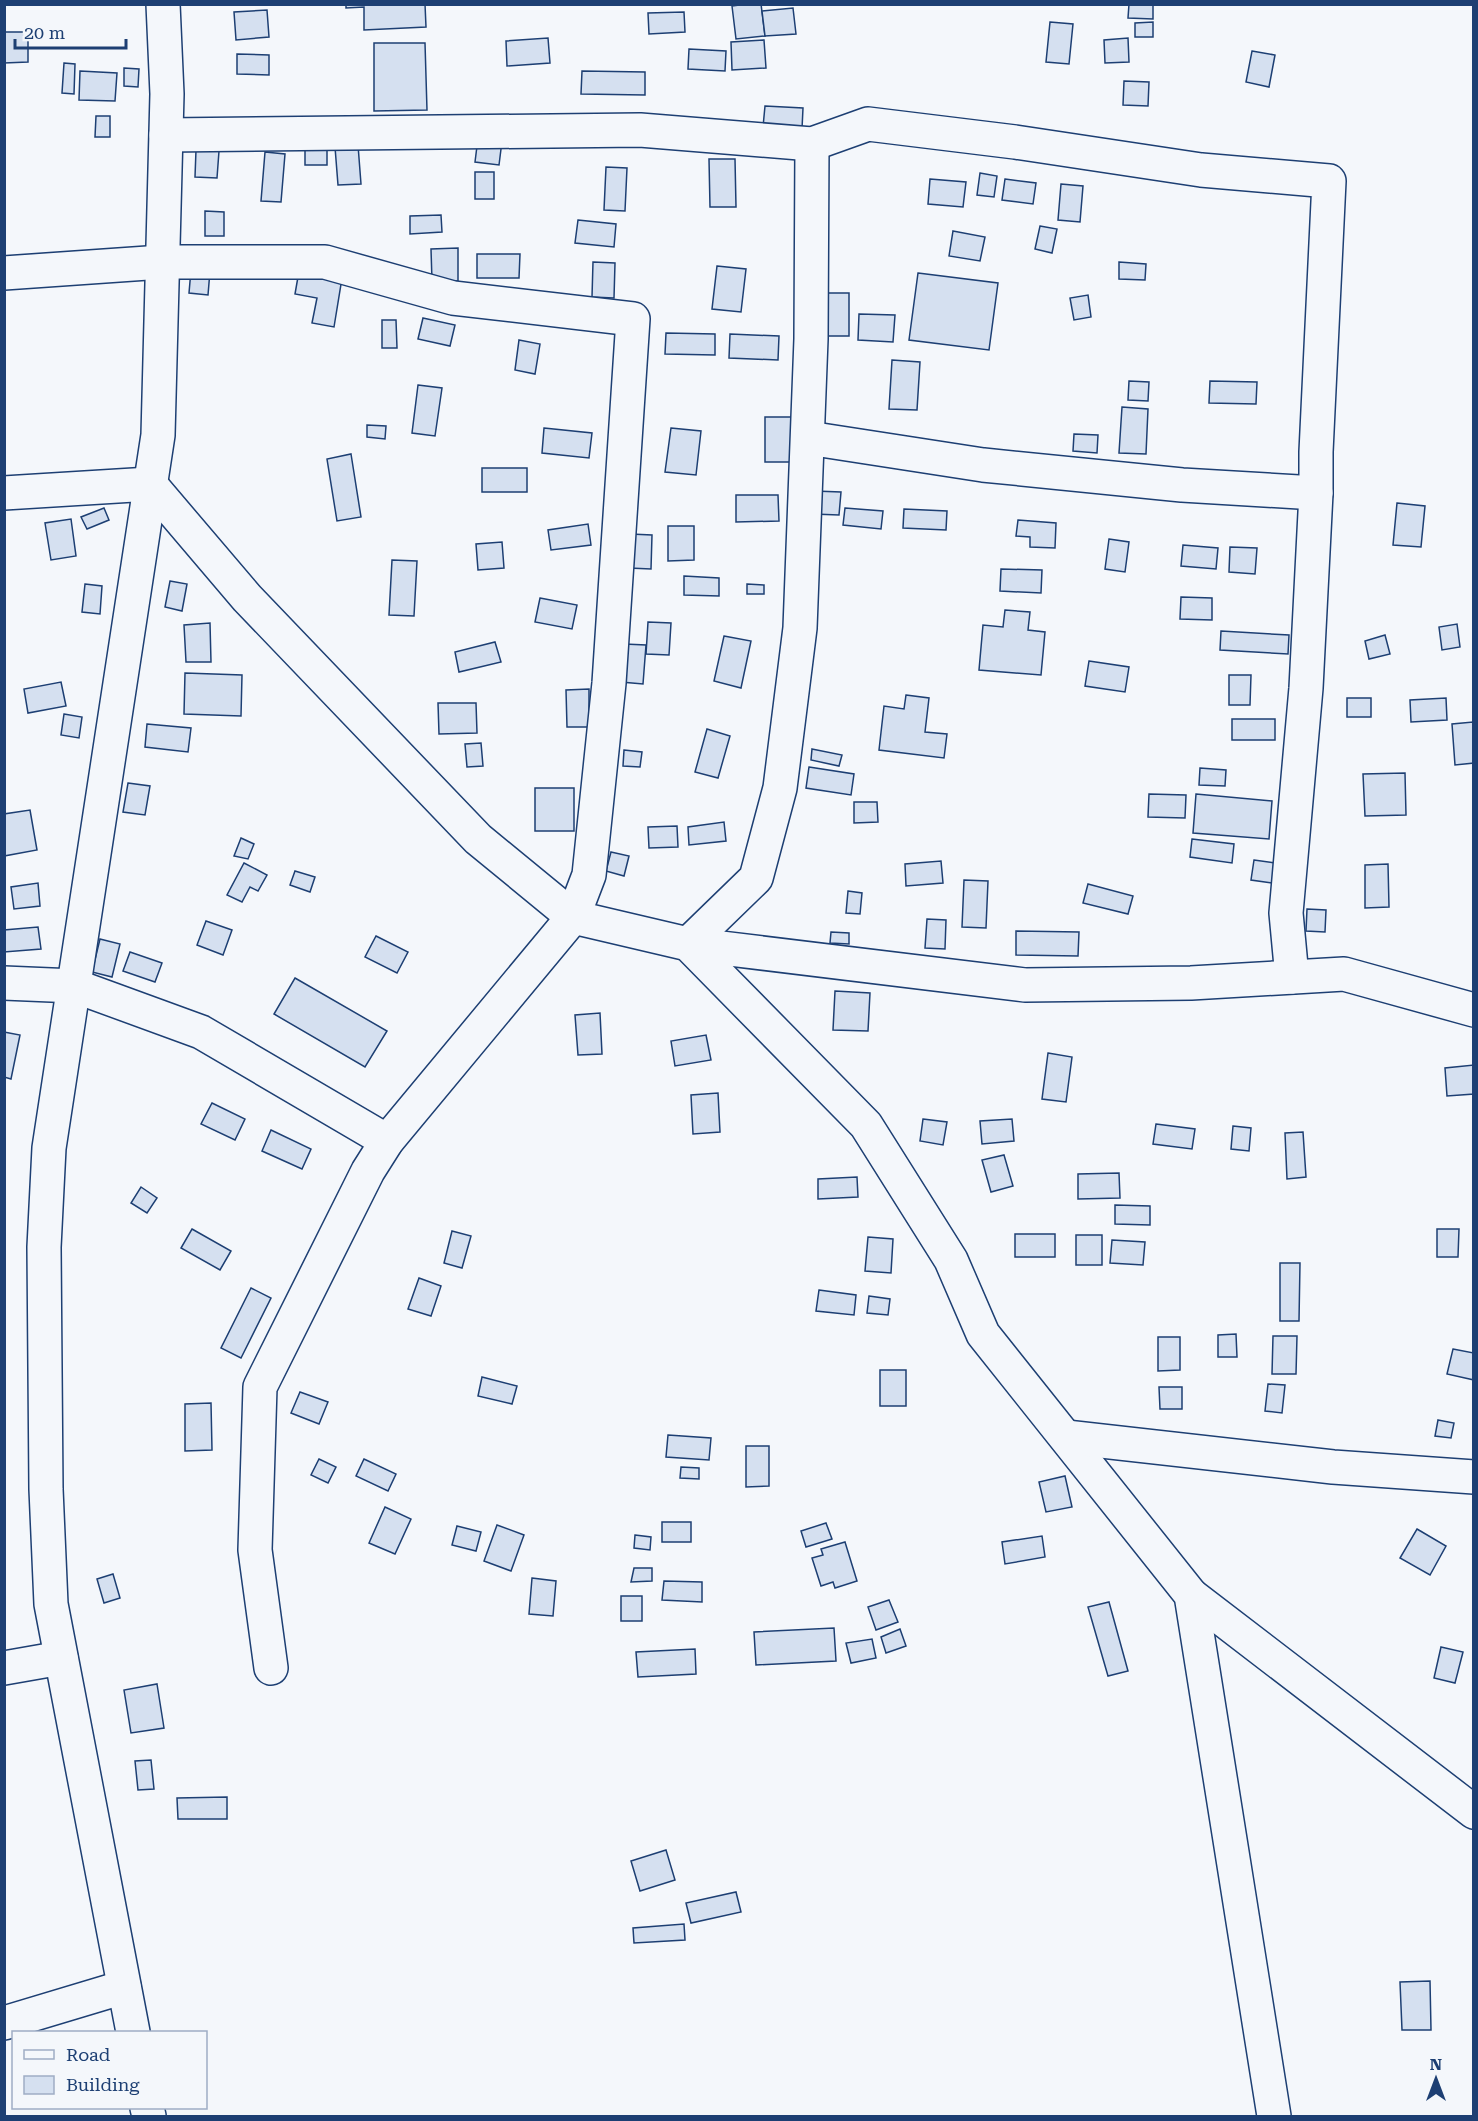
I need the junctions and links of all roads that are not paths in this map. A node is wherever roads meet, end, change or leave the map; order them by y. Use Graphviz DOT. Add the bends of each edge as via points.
graph roads {
  1 [pos="162,4"];
  2 [pos="166,135"];
  3 [pos="812,144"];
  4 [pos="162,262"];
  5 [pos="4,273"];
  6 [pos="808,438"];
  7 [pos="150,484"];
  8 [pos="4,493"];
  9 [pos="1316,493"];
  10 [pos="573,918"];
  11 [pos="688,944"];
  12 [pos="1292,977"];
  13 [pos="4,983"];
  14 [pos="75,986"];
  15 [pos="1473,1010"];
  16 [pos="387,1141"];
  17 [pos="1066,1437"];
  18 [pos="1473,1477"];
  19 [pos="1191,1595"];
  20 [pos="61,1658"];
  21 [pos="4,1668"];
  22 [pos="271,1668"];
  23 [pos="1473,1812"];
  24 [pos="124,1987"];
  25 [pos="4,2023"];
  26 [pos="133,2031"];
  27 [pos="1274,2116"];
  1 -- 2 [label="street"];
  2 -- 3 [label="street" via="640,130"];
  2 -- 4 [label="street"];
  3 -- 6 [label="street"];
  3 -- 9 [label="street" via="868,124 1015,141 1201,170 1329,181"];
  4 -- 5 [label="street"];
  4 -- 7 [label="street" via="158,435"];
  4 -- 10 [label="street" via="325,262 453,298 633,319 607,705 589,875"];
  6 -- 9 [label="street" via="983,465 1182,485"];
  6 -- 11 [label="street" via="800,628 780,788 756,878"];
  7 -- 8 [label="street"];
  7 -- 10 [label="street" via="247,598 478,839"];
  7 -- 14 [label="street"];
  9 -- 12 [label="street" via="1306,687 1286,913"];
  10 -- 11 [label="street"];
  10 -- 16 [label="street"];
  11 -- 12 [label="street" via="1025,985"];
  11 -- 17 [label="street" via="866,1125 951,1260 983,1334"];
  12 -- 15 [label="street" via="1344,974"];
  13 -- 14 [label="street"];
  14 -- 16 [label="street" via="201,1032"];
  14 -- 20 [label="street" via="49,1148 44,1247 48,1546 51,1604"];
  16 -- 22 [label="street" via="368,1171 260,1387 255,1550"];
  17 -- 18 [label="street" via="1333,1467"];
  17 -- 19 [label="street"];
  19 -- 23 [label="street"];
  19 -- 27 [label="street"];
  20 -- 21 [label="street"];
  20 -- 24 [label="street"];
  24 -- 25 [label="street"];
  24 -- 26 [label="street"];
}
